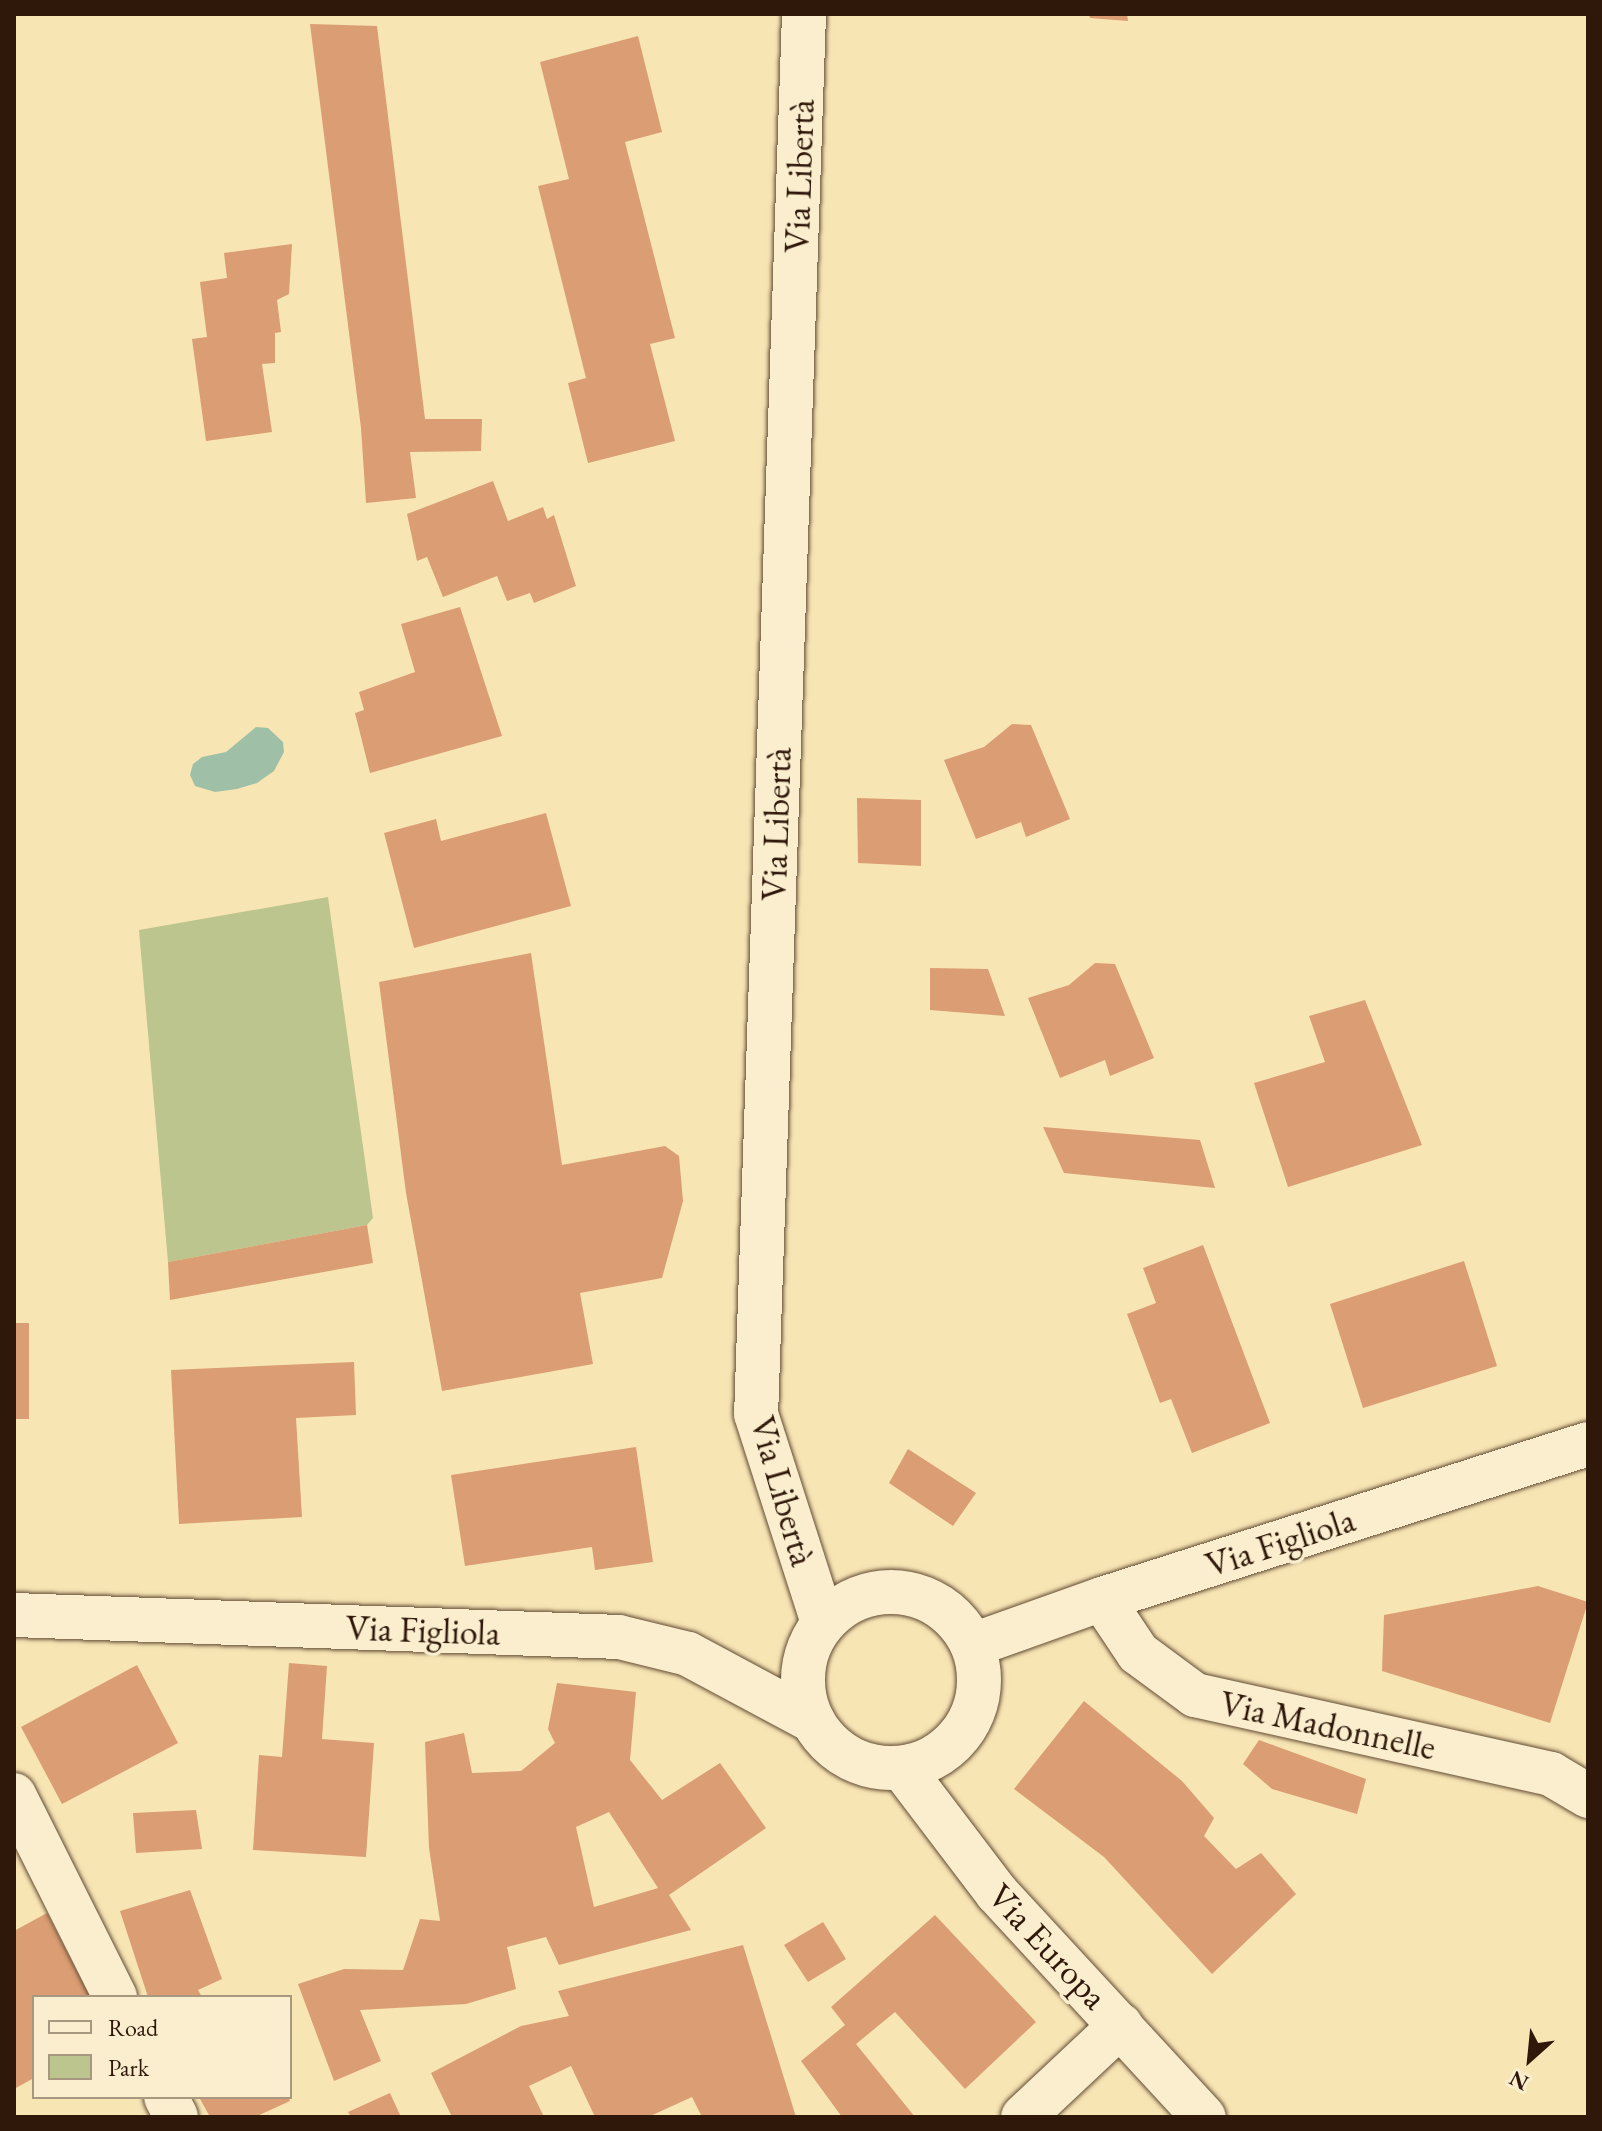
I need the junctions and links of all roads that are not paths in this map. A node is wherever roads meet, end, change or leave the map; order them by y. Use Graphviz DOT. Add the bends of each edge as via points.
graph roads {
  1 [pos="804,14"];
  2 [pos="1588,1444"];
  3 [pos="1102,1599"];
  4 [pos="14,1615"];
  5 [pos="823,1623"];
  6 [pos="973,1645"];
  7 [pos="813,1721"];
  8 [pos="902,1768"];
  9 [pos="14,1795"];
  10 [pos="1588,1796"];
  11 [pos="114,1995"];
  12 [pos="1121,2025"];
  13 [pos="167,2099"];
  14 [pos="176,2117"];
  15 [pos="1023,2117"];
  16 [pos="1204,2117"];
  1 -- 5 [label="street, Via Libertà" via="756,1414"];
  2 -- 3 [label="street, Via Figliola"];
  3 -- 6 [label="street, Via Figliola"];
  3 -- 10 [label="street, Via Madonnelle" via="1138,1653 1195,1695 1551,1774"];
  4 -- 7 [label="street, Via Figliola" via="619,1637 688,1654"];
  5 -- 6 [label="street" via="845,1604 873,1593 903,1592 932,1602 956,1620"];
  5 -- 7 [label="street" via="802,1671"];
  6 -- 8 [label="street" via="980,1671 978,1699 968,1724 951,1745"];
  7 -- 8 [label="street" via="828,1743 850,1759"];
  8 -- 12 [label="street, Via Europa" via="997,1893"];
  9 -- 11 [label="street"];
  12 -- 15 [label="street"];
  12 -- 16 [label="street, Via Europa"];
  13 -- 14 [label="street"];
}
